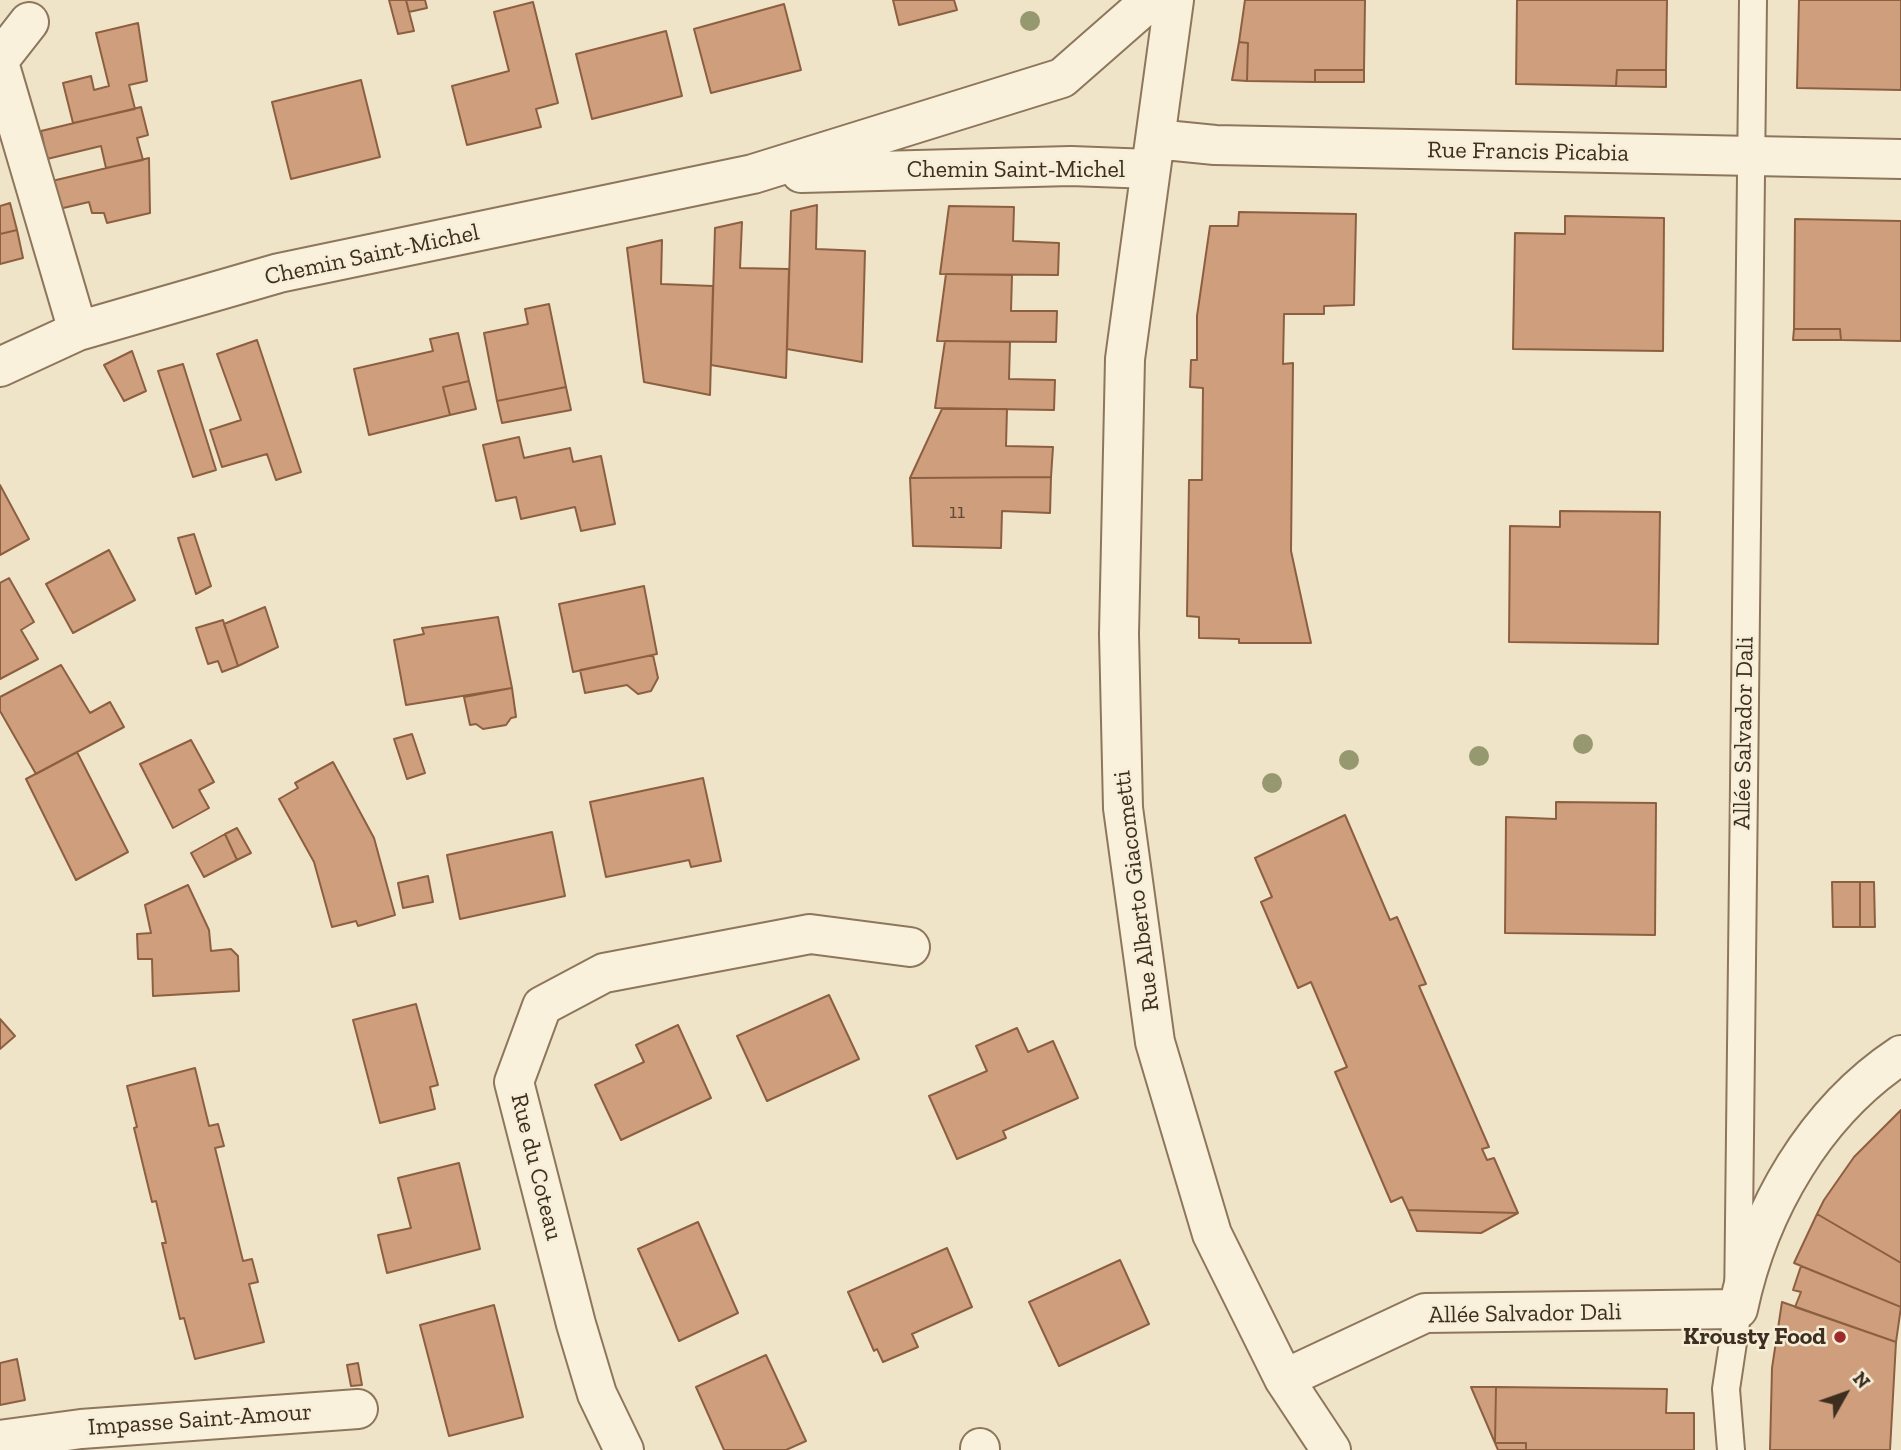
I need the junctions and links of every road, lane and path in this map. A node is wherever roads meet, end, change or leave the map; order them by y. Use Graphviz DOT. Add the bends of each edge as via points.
graph roads {
  1 [pos="1151,0"];
  2 [pos="1174,0"];
  3 [pos="1752,0"];
  4 [pos="29,22"];
  5 [pos="0,60"];
  6 [pos="0,66"];
  7 [pos="1153,154"];
  8 [pos="1750,157"];
  9 [pos="1901,159"];
  10 [pos="753,174"];
  11 [pos="78,331"];
  12 [pos="0,368"];
  13 [pos="911,947"];
  14 [pos="1901,1055"];
  15 [pos="1738,1310"];
  16 [pos="1284,1380"];
  17 [pos="358,1409"];
  18 [pos="0,1440"];
  19 [pos="624,1450"];
  20 [pos="1331,1450"];
  21 [pos="1731,1450"];
  1 -- 10 [label="street, Chemin Saint-Michel" via="1062,78"];
  2 -- 7 [label="street, Chemin Saint-Michel"];
  3 -- 8 [label="lane, Allée Salvador Dali"];
  4 -- 5 [label="street"];
  6 -- 11 [label="street"];
  7 -- 8 [label="street, Rue Francis Picabia" via="1215,145"];
  7 -- 10 [label="street, Chemin Saint-Michel" via="1071,166"];
  7 -- 16 [label="street, Rue Alberto Giacometti" via="1125,359 1119,634 1122,807 1155,1042 1212,1234"];
  8 -- 9 [label="street, Rue Francis Picabia"];
  8 -- 15 [label="lane, Allée Salvador Dali"];
  10 -- 11 [label="street, Chemin Saint-Michel" via="279,273"];
  11 -- 12 [label="street, Chemin Saint-Michel"];
  13 -- 19 [label="street, Rue du Coteau" via="810,934 604,973 542,1006 514,1082 597,1394"];
  14 -- 15 [label="street, Allée Salvador Dali" via="1830,1116 1798,1158 1757,1247"];
  15 -- 16 [label="street, Allée Salvador Dali" via="1425,1313"];
  15 -- 21 [label="lane, Allée Salvador Dali" via="1726,1389"];
  16 -- 20 [label="street, Rue Alberto Giacometti"];
  17 -- 18 [label="street, Impasse Saint-Amour" via="81,1429"];
}
